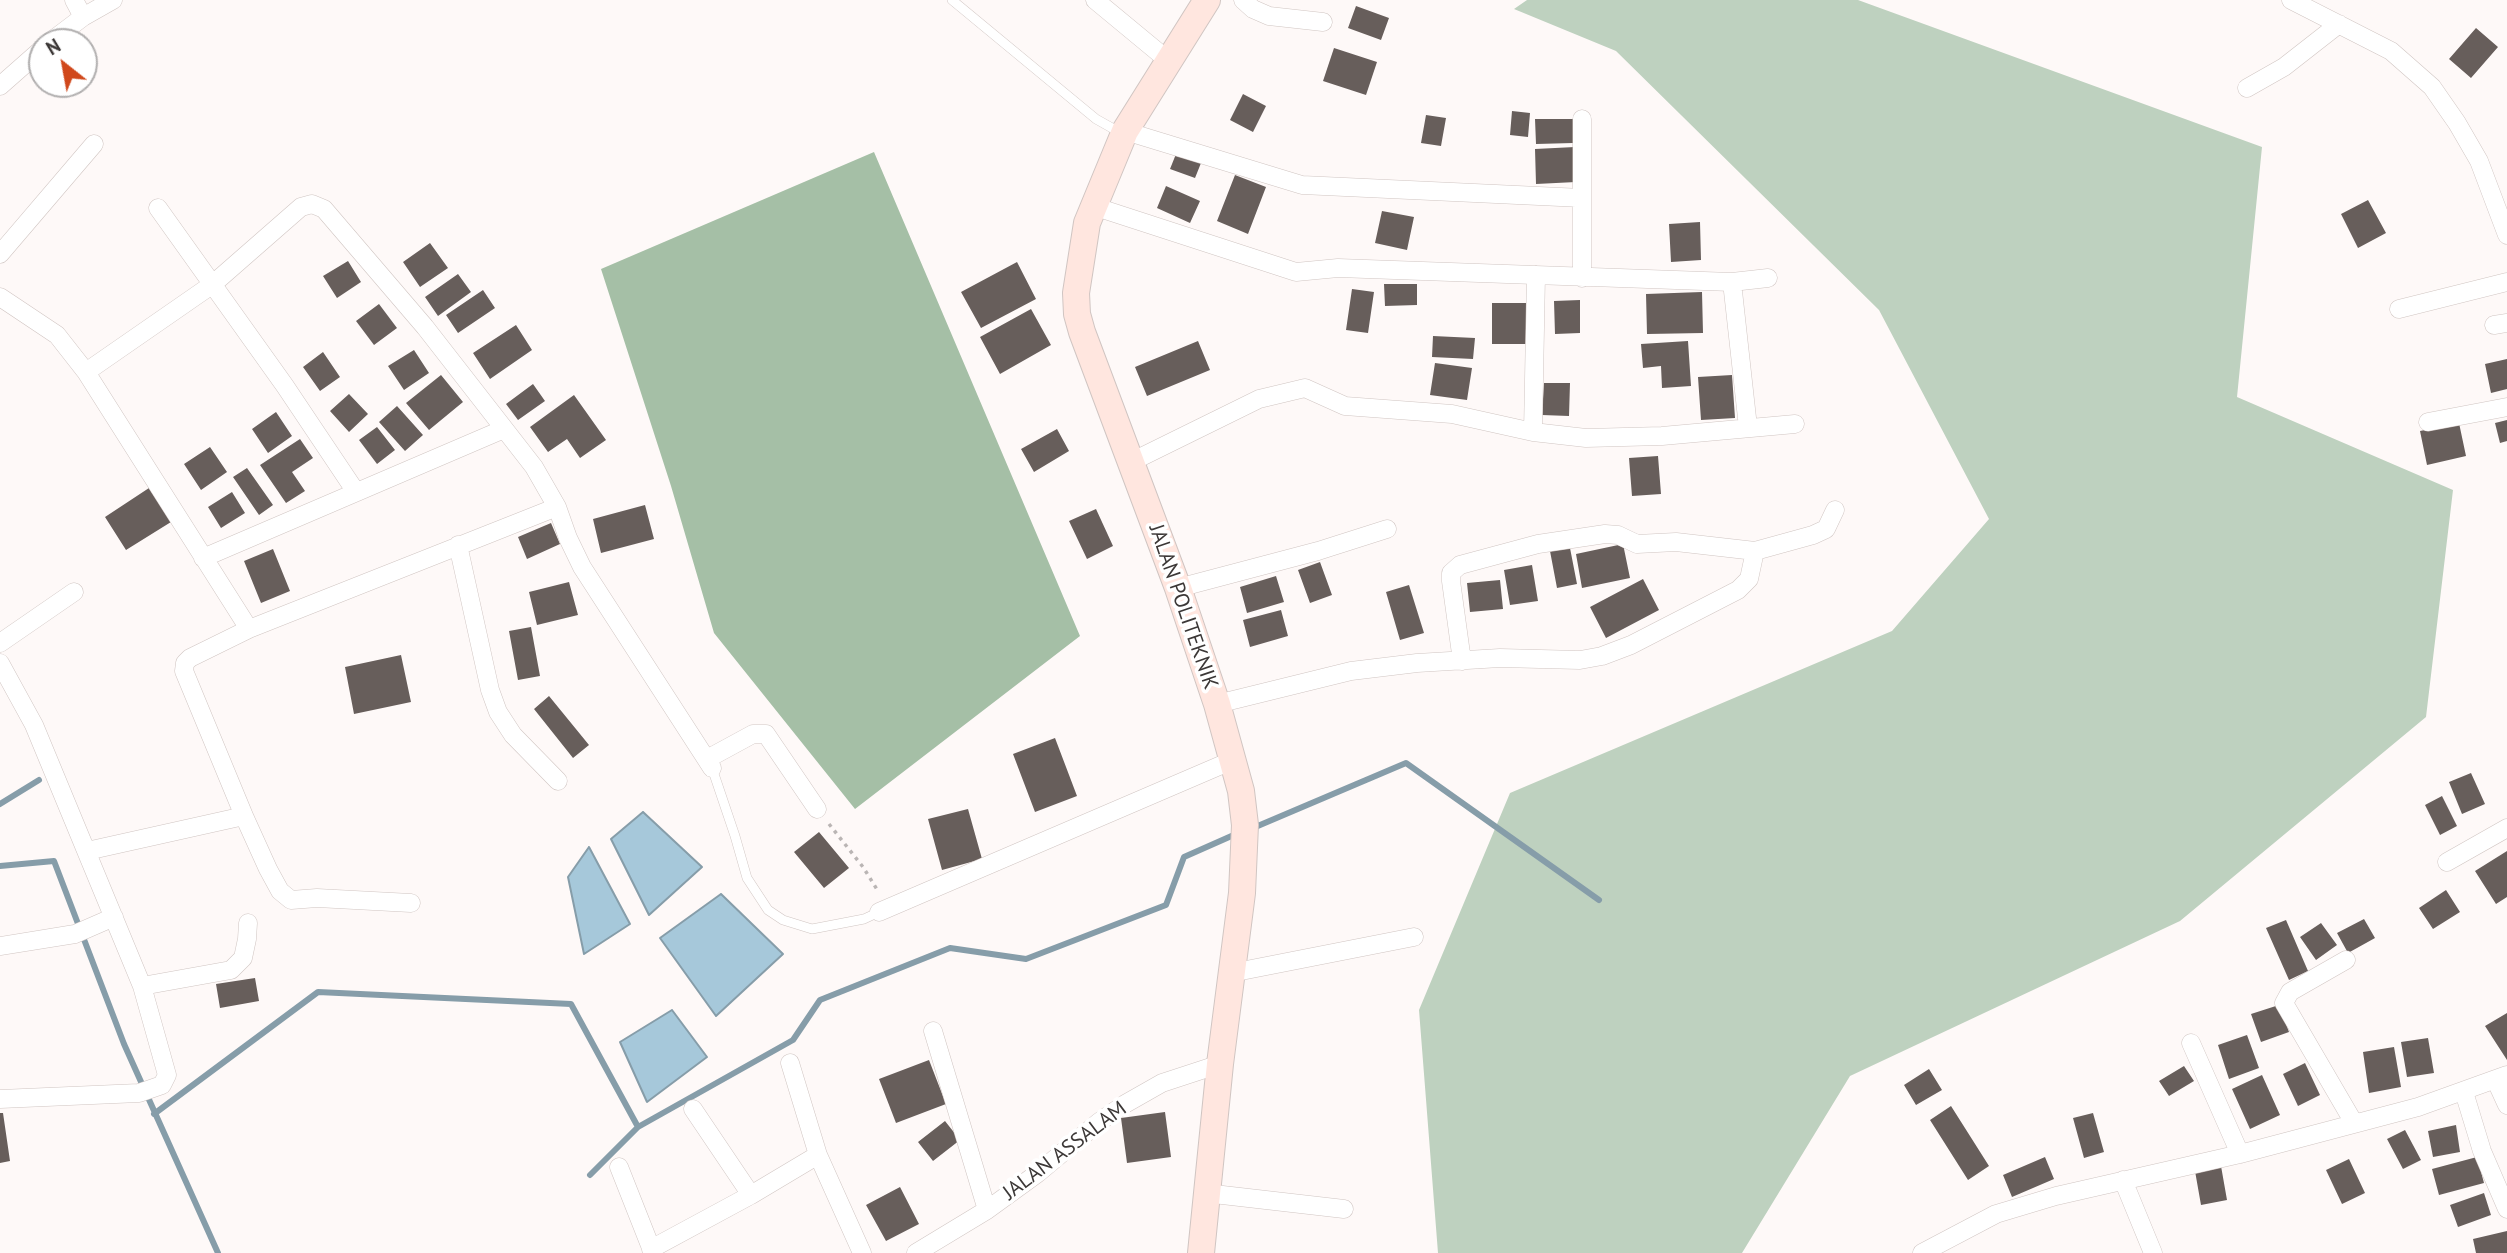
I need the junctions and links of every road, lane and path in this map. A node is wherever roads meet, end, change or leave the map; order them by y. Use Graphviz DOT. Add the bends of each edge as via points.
graph roads {
  1 [pos="74,0"];
  2 [pos="113,0"];
  3 [pos="952,0"];
  4 [pos="1096,0"];
  5 [pos="1207,0"];
  6 [pos="1242,0"];
  7 [pos="2291,0"];
  8 [pos="83,17"];
  9 [pos="1323,22"];
  10 [pos="2339,24"];
  11 [pos="69,28"];
  12 [pos="28,61"];
  13 [pos="1170,62"];
  14 [pos="0,86"];
  15 [pos="2247,88"];
  16 [pos="1582,119"];
  17 [pos="1125,131"];
  18 [pos="94,144"];
  19 [pos="1582,198"];
  20 [pos="1093,206"];
  21 [pos="158,208"];
  22 [pos="2507,235"];
  23 [pos="0,254"];
  24 [pos="1536,275"];
  25 [pos="1583,278"];
  26 [pos="1768,278"];
  27 [pos="1732,282"];
  28 [pos="2507,282"];
  29 [pos="213,285"];
  30 [pos="0,297"];
  31 [pos="2399,309"];
  32 [pos="86,372"];
  33 [pos="2507,407"];
  34 [pos="2428,422"];
  35 [pos="1795,424"];
  36 [pos="1748,427"];
  37 [pos="504,429"];
  38 [pos="1532,432"];
  39 [pos="1131,462"];
  40 [pos="356,492"];
  41 [pos="557,507"];
  42 [pos="1835,510"];
  43 [pos="1387,529"];
  44 [pos="458,545"];
  45 [pos="1755,551"];
  46 [pos="203,558"];
  47 [pos="1178,588"];
  48 [pos="75,592"];
  49 [pos="249,629"];
  50 [pos="0,643"];
  51 [pos="1462,660"];
  52 [pos="0,663"];
  53 [pos="1216,704"];
  54 [pos="1233,760"];
  55 [pos="710,764"];
  56 [pos="558,781"];
  57 [pos="817,809"];
  58 [pos="244,816"];
  59 [pos="2507,828"];
  60 [pos="87,850"];
  61 [pos="2446,862"];
  62 [pos="411,903"];
  63 [pos="884,910"];
  64 [pos="114,917"];
  65 [pos="248,923"];
  66 [pos="1414,937"];
  67 [pos="0,946"];
  68 [pos="2346,960"];
  69 [pos="1231,973"];
  70 [pos="142,986"];
  71 [pos="933,1031"];
  72 [pos="2192,1043"];
  73 [pos="790,1063"];
  74 [pos="1220,1064"];
  75 [pos="2501,1078"];
  76 [pos="2463,1091"];
  77 [pos="0,1098"];
  78 [pos="2507,1105"];
  79 [pos="693,1109"];
  80 [pos="2354,1123"];
  81 [pos="2239,1154"];
  82 [pos="818,1155"];
  83 [pos="619,1167"];
  84 [pos="2123,1180"];
  85 [pos="1205,1193"];
  86 [pos="751,1195"];
  87 [pos="1344,1209"];
  88 [pos="2507,1209"];
  89 [pos="987,1210"];
  90 [pos="652,1251"];
  91 [pos="1926,1252"];
  92 [pos="862,1253"];
  93 [pos="916,1253"];
  94 [pos="1201,1253"];
  95 [pos="2153,1253"];
  1 -- 8 [label="street"];
  2 -- 8 [label="street"];
  3 -- 17 [label="lane" via="1096,119"];
  4 -- 13 [label="street"];
  5 -- 13 [label="street, JALAN POLITEKNIK"];
  6 -- 9 [label="street" via="1269,16"];
  7 -- 10 [label="street"];
  8 -- 11 [label="street"];
  10 -- 15 [label="street"];
  10 -- 22 [label="street" via="2391,51 2432,87 2479,161"];
  12 -- 14 [label="street"];
  13 -- 17 [label="street, JALAN POLITEKNIK"];
  16 -- 19 [label="street"];
  17 -- 19 [label="street" via="1302,185"];
  17 -- 20 [label="street, JALAN POLITEKNIK"];
  18 -- 23 [label="street"];
  19 -- 25 [label="street"];
  20 -- 24 [label="street" via="1290,271 1338,268"];
  20 -- 39 [label="street, JALAN POLITEKNIK" via="1081,250 1077,314"];
  21 -- 29 [label="street"];
  24 -- 25 [label="street"];
  24 -- 38 [label="street"];
  25 -- 27 [label="street"];
  26 -- 27 [label="street"];
  27 -- 36 [label="street"];
  28 -- 31 [label="street"];
  29 -- 32 [label="street"];
  29 -- 37 [label="street" via="301,207 312,204 324,209"];
  29 -- 40 [label="street"];
  30 -- 32 [label="street" via="57,335"];
  32 -- 46 [label="street"];
  33 -- 34 [label="street"];
  35 -- 36 [label="street"];
  36 -- 38 [label="street" via="1599,438"];
  37 -- 40 [label="street"];
  37 -- 41 [label="street"];
  38 -- 39 [label="street" via="1452,414 1345,406 1305,388 1259,399"];
  39 -- 47 [label="street, JALAN POLITEKNIK"];
  40 -- 46 [label="street"];
  41 -- 44 [label="street"];
  41 -- 55 [label="street" via="582,567"];
  42 -- 45 [label="street" via="1826,529"];
  43 -- 47 [label="street"];
  44 -- 49 [label="street"];
  44 -- 56 [label="street" via="498,712"];
  45 -- 51 [label="street" via="1749,579 1738,590 1602,656"];
  45 -- 51 [label="street" via="1676,542 1637,544 1605,534 1538,544 1460,565 1451,573 1451,581"];
  46 -- 49 [label="street"];
  47 -- 53 [label="street, JALAN POLITEKNIK"];
  48 -- 50 [label="street"];
  49 -- 58 [label="street" via="199,653 185,663 184,671"];
  51 -- 53 [label="street" via="1351,671"];
  52 -- 60 [label="street" via="34,725"];
  53 -- 54 [label="street, JALAN POLITEKNIK"];
  54 -- 63 [label="street"];
  54 -- 69 [label="street, JALAN POLITEKNIK" via="1245,830"];
  55 -- 57 [label="street" via="753,734 766,734"];
  55 -- 63 [label="lane" via="747,878 768,910 812,929 850,923"];
  57 -- 63 [label="path" via="863,867"];
  58 -- 60 [label="street"];
  58 -- 62 [label="street" via="287,898"];
  59 -- 61 [label="street"];
  60 -- 64 [label="street"];
  64 -- 67 [label="street" via="75,934"];
  64 -- 70 [label="street"];
  65 -- 70 [label="street" via="243,958 232,970"];
  66 -- 69 [label="street"];
  68 -- 80 [label="street" via="2290,992 2284,1003"];
  69 -- 74 [label="street, JALAN POLITEKNIK"];
  70 -- 77 [label="street" via="166,1081 148,1091"];
  71 -- 89 [label="street"];
  72 -- 81 [label="street"];
  73 -- 82 [label="street"];
  74 -- 85 [label="street, JALAN POLITEKNIK"];
  74 -- 89 [label="street, JALAN ASSALAM" via="1162,1083 1125,1104"];
  75 -- 76 [label="street"];
  75 -- 78 [label="street"];
  76 -- 80 [label="street"];
  76 -- 88 [label="street"];
  79 -- 86 [label="street"];
  80 -- 81 [label="street"];
  81 -- 84 [label="street"];
  82 -- 86 [label="street"];
  82 -- 92 [label="street"];
  83 -- 90 [label="street"];
  84 -- 91 [label="street" via="1996,1214"];
  84 -- 95 [label="street"];
  85 -- 87 [label="street"];
  85 -- 94 [label="street, JALAN POLITEKNIK"];
  86 -- 90 [label="street"];
  89 -- 93 [label="street, JALAN ASSALAM"];
}
